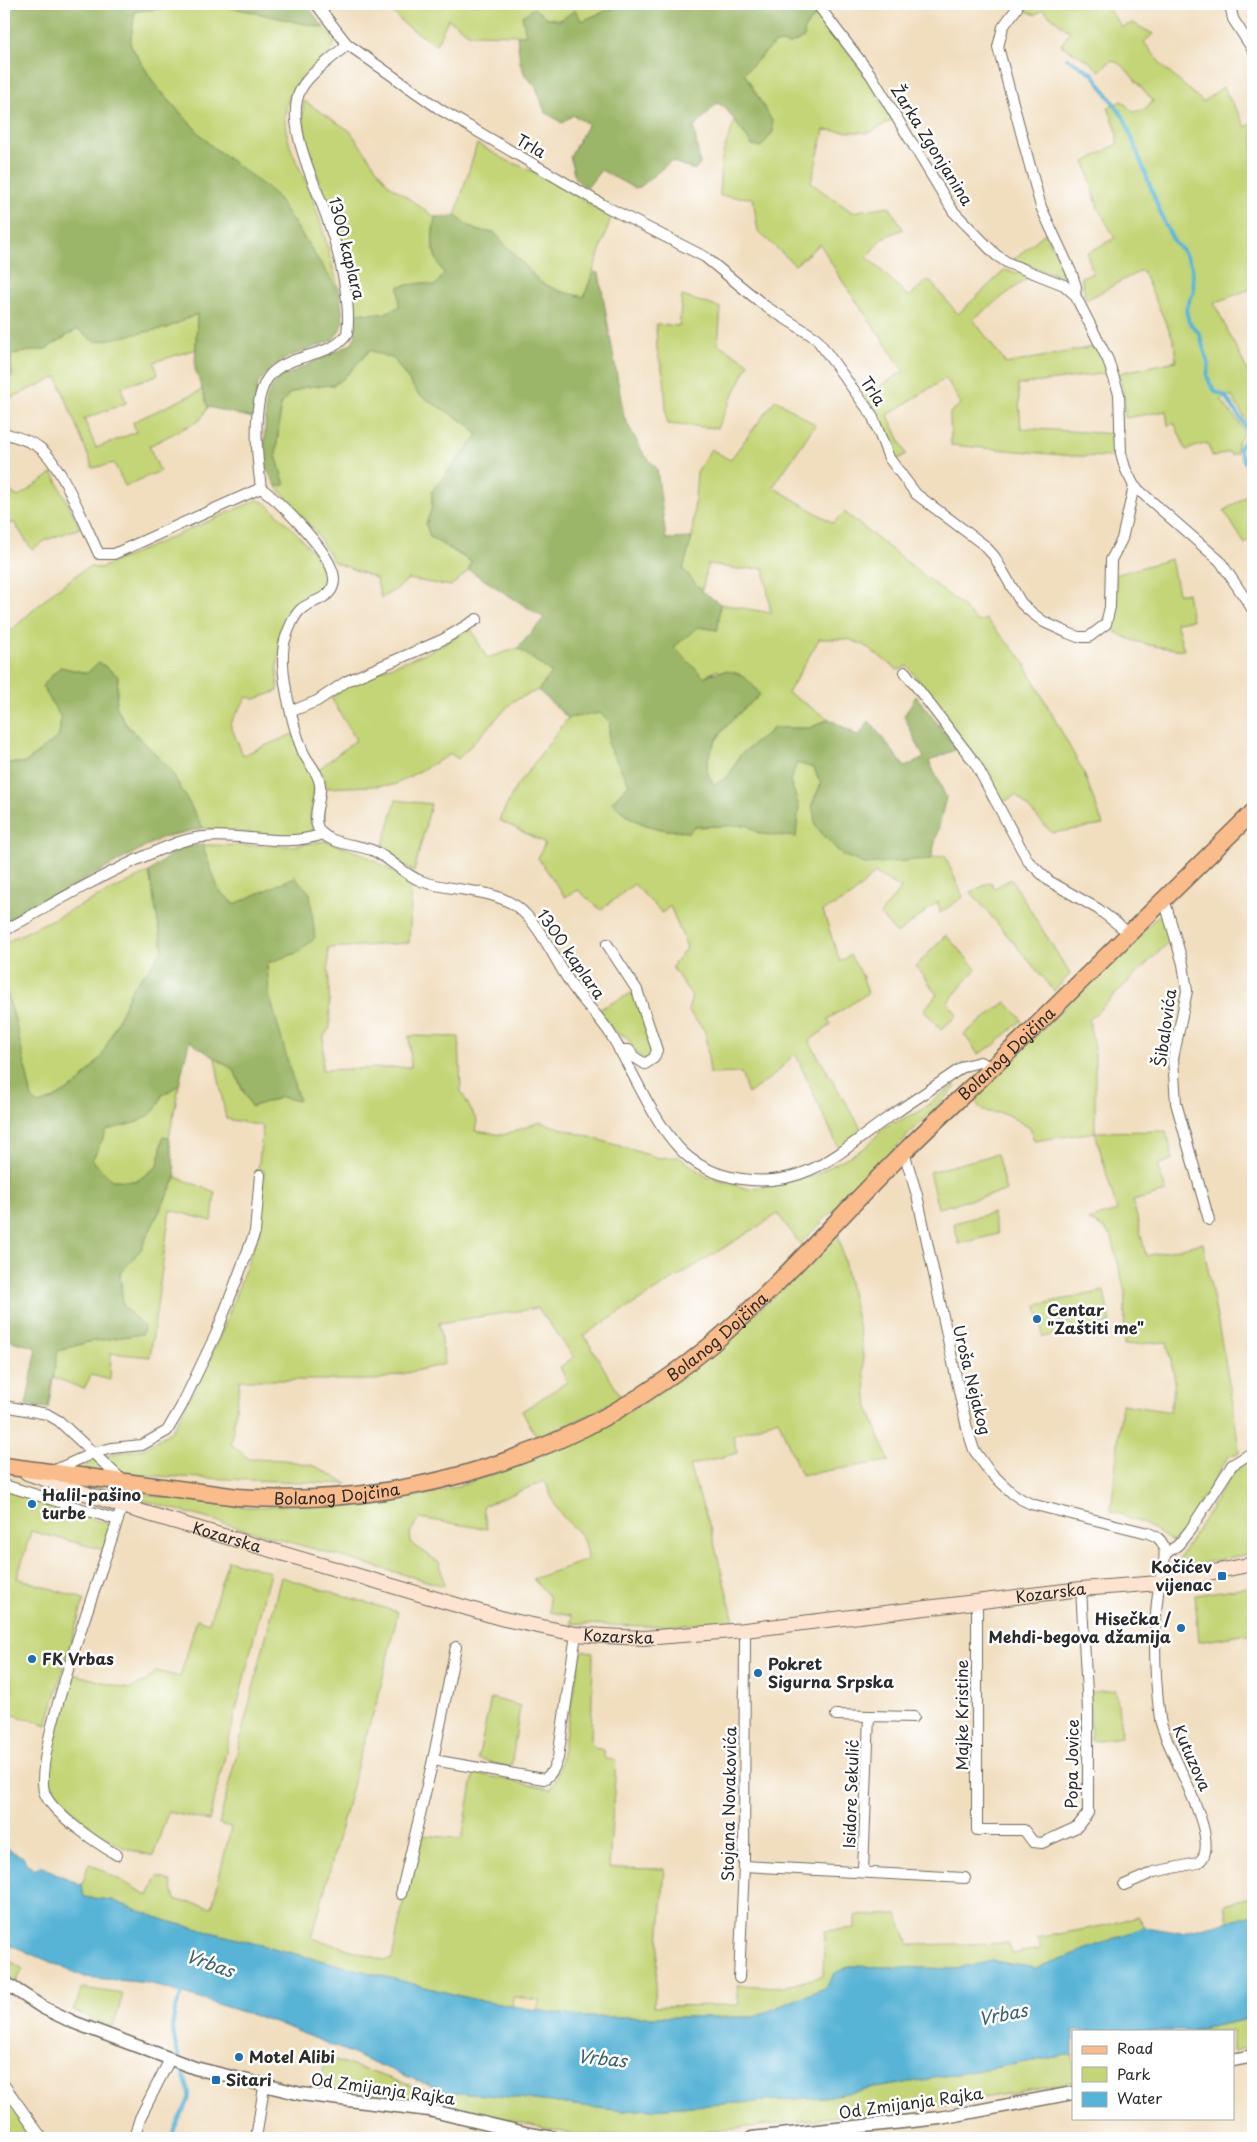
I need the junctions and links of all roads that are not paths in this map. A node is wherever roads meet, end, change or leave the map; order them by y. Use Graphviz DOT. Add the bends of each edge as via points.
graph roads {
  1 [pos="316,4"];
  2 [pos="817,4"];
  3 [pos="1017,4"];
  4 [pos="1230,4"];
  5 [pos="347,44"];
  6 [pos="1253,50"];
  7 [pos="1075,295"];
  8 [pos="4,433"];
  9 [pos="1134,486"];
  10 [pos="261,488"];
  11 [pos="1253,610"];
  12 [pos="477,619"];
  13 [pos="906,672"];
  14 [pos="292,711"];
  15 [pos="1253,812"];
  16 [pos="323,834"];
  17 [pos="1164,899"];
  18 [pos="4,931"];
  19 [pos="1129,933"];
  20 [pos="607,944"];
  21 [pos="619,1050"];
  22 [pos="992,1067"];
  23 [pos="904,1152"];
  24 [pos="260,1175"];
  25 [pos="1209,1220"];
  26 [pos="4,1406"];
  27 [pos="1253,1452"];
  28 [pos="94,1453"];
  29 [pos="7,1467"];
  30 [pos="44,1471"];
  31 [pos="128,1484"];
  32 [pos="4,1486"];
  33 [pos="122,1506"];
  34 [pos="118,1520"];
  35 [pos="1165,1554"];
  36 [pos="1253,1564"];
  37 [pos="1159,1583"];
  38 [pos="1082,1588"];
  39 [pos="977,1601"];
  40 [pos="745,1630"];
  41 [pos="576,1634"];
  42 [pos="456,1647"];
  43 [pos="836,1715"];
  44 [pos="869,1716"];
  45 [pos="914,1718"];
  46 [pos="433,1760"];
  47 [pos="977,1830"];
  48 [pos="116,1855"];
  49 [pos="744,1866"];
  50 [pos="863,1872"];
  51 [pos="965,1878"];
  52 [pos="1124,1884"];
  53 [pos="402,1894"];
  54 [pos="739,1978"];
  55 [pos="4,1982"];
  56 [pos="1253,2056"];
  57 [pos="170,2059"];
  58 [pos="1234,2060"];
  59 [pos="4,2085"];
  60 [pos="264,2087"];
  61 [pos="1072,2093"];
  62 [pos="42,2138"];
  63 [pos="134,2138"];
  64 [pos="256,2138"];
  65 [pos="554,2138"];
  66 [pos="752,2138"];
  1 -- 5 [label="street, Trla"];
  2 -- 7 [label="street, Žarka Zgonjanina" via="871,75 953,211 996,255 1064,285"];
  3 -- 7 [label="street" via="1003,26 998,47 1041,207 1072,274"];
  4 -- 6 [label="street" via="1233,19"];
  5 -- 9 [label="street, Trla" via="472,130 610,209 705,257 765,306 807,330 872,415 900,476 929,506 984,545 994,556 1021,603 1044,622 1085,637 1096,634 1106,624 1110,607 1111,560 1122,539"];
  5 -- 10 [label="street, 1300 kaplara" via="300,90 296,107 301,146 328,220 346,292 346,334 335,347 300,358 269,375 258,413"];
  7 -- 9 [label="street, Žarka Zgonjanina" via="1108,360 1119,394 1121,453"];
  8 -- 10 [label="street" via="26,440 44,452 64,482 99,554 104,556"];
  9 -- 11 [label="street" via="1220,561"];
  10 -- 14 [label="street" via="302,526 333,575 332,590 300,611 284,643 283,679"];
  12 -- 14 [label="street" via="444,639 347,681 317,701"];
  13 -- 19 [label="street" via="975,764 1028,862 1048,881 1098,909"];
  14 -- 16 [label="street" via="305,756 320,783 317,825"];
  15 -- 17 [label="main road, Bolanog Dojčina"];
  16 -- 18 [label="street" via="293,842 202,836 174,843 114,870"];
  16 -- 21 [label="street, 1300 kaplara" via="373,850 422,882 483,893 506,900 520,909 534,924 561,970 606,1027"];
  17 -- 19 [label="main road, Bolanog Dojčina"];
  17 -- 25 [label="street, Šibalovića" via="1181,956 1187,991 1173,1060 1176,1103"];
  19 -- 22 [label="main road, Bolanog Dojčina"];
  20 -- 21 [label="street" via="637,990 657,1050 654,1058 645,1064 629,1050"];
  21 -- 22 [label="street, 1300 kaplara" via="661,1124 680,1149 715,1172 757,1180 780,1179 809,1171 964,1066 980,1062"];
  22 -- 23 [label="main road, Bolanog Dojčina"];
  23 -- 31 [label="main road, Bolanog Dojčina" via="773,1287 715,1341 628,1404 566,1437 442,1481 358,1495 269,1499"];
  23 -- 35 [label="street, Uroša Nejakog" via="917,1195 974,1450 1012,1493 1026,1501 1148,1533 1162,1542"];
  24 -- 28 [label="street" via="255,1232 216,1334 167,1431 142,1445"];
  26 -- 28 [label="street" via="53,1418"];
  27 -- 35 [label="street" via="1232,1465 1190,1530 1178,1545"];
  28 -- 30 [label="street" via="67,1466"];
  28 -- 31 [label="street"];
  29 -- 30 [label="main road, Bolanog Dojčina"];
  29 -- 33 [label="main road, Kozarska"];
  30 -- 31 [label="main road, Bolanog Dojčina"];
  32 -- 34 [label="street"];
  33 -- 34 [label="street"];
  33 -- 41 [label="main road, Kozarska" via="495,1617"];
  34 -- 48 [label="street" via="87,1608 49,1736 41,1782 45,1795 62,1814"];
  35 -- 37 [label="street"];
  36 -- 37 [label="main road, Kozarska"];
  37 -- 38 [label="main road, Kozarska"];
  37 -- 52 [label="street, Kutuzova" via="1156,1648 1160,1718 1166,1742 1197,1808 1206,1851 1197,1863 1154,1872"];
  38 -- 39 [label="main road, Kozarska"];
  38 -- 47 [label="street, Popa Jovice" via="1088,1710 1086,1818 1077,1827 1042,1843 1033,1842 1024,1830"];
  39 -- 40 [label="main road, Kozarska"];
  39 -- 47 [label="street, Majke Kristine"];
  40 -- 41 [label="main road, Kozarska" via="644,1638"];
  40 -- 49 [label="street, Stojana Novakovića"];
  41 -- 46 [label="street" via="558,1758 548,1777 544,1779"];
  42 -- 46 [label="street"];
  43 -- 44 [label="street, Isidore Sekulić"];
  44 -- 45 [label="street, Isidore Sekulić"];
  44 -- 50 [label="street, Isidore Sekulić"];
  46 -- 53 [label="street"];
  49 -- 50 [label="street, Isidore Sekulić"];
  49 -- 54 [label="street, Stojana Novakovića"];
  50 -- 51 [label="street, Isidore Sekulić"];
  55 -- 57 [label="street, Od Zmijanja Rajka" via="42,2007 73,2022"];
  56 -- 58 [label="street"];
  57 -- 60 [label="street, Od Zmijanja Rajka"];
  57 -- 63 [label="street" via="140,2118"];
  59 -- 62 [label="street"];
  60 -- 64 [label="street"];
  60 -- 65 [label="street, Od Zmijanja Rajka" via="429,2110"];
  61 -- 66 [label="street, Od Zmijanja Rajka" via="940,2118"];
}
